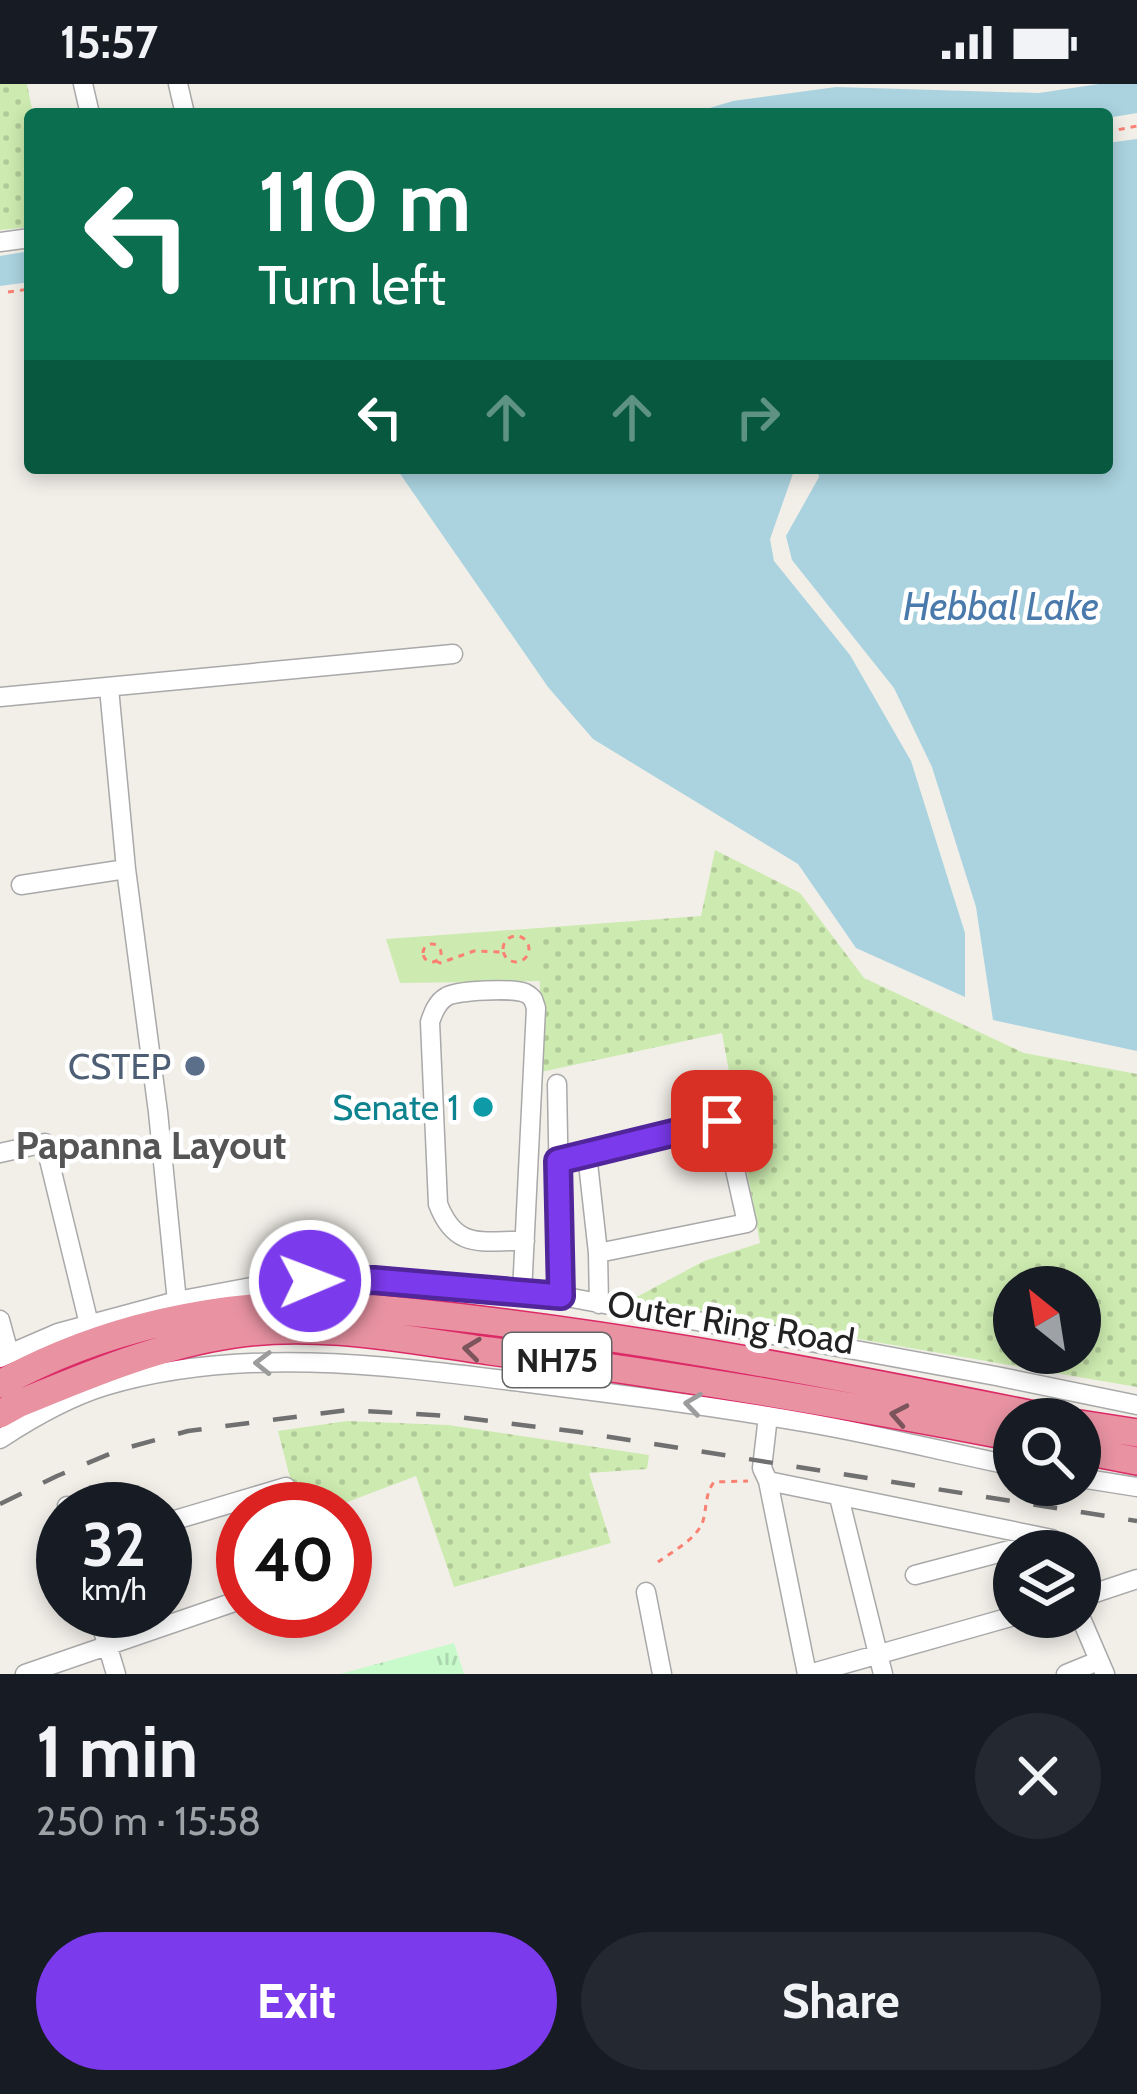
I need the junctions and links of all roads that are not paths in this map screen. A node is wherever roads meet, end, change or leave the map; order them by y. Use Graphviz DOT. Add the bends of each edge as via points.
graph roads {
  1 [pos="453,654"];
  2 [pos="109,688"];
  3 [pos="0,697"];
  4 [pos="126,869"];
  5 [pos="21,885"];
  6 [pos="557,1084"];
  7 [pos="0,1154"];
  8 [pos="587,1154"];
  9 [pos="558,1161"];
  10 [pos="525,1241"];
  11 [pos="598,1253"];
  12 [pos="522,1293"];
  13 [pos="561,1296"];
  14 [pos="599,1304"];
  15 [pos="178,1309"];
  16 [pos="0,1320"];
  17 [pos="89,1324"];
  18 [pos="21,1354"];
  19 [pos="101,1379"];
  20 [pos="0,1384"];
  21 [pos="1137,1405"];
  22 [pos="993,1407"];
  23 [pos="0,1414"];
  24 [pos="768,1416"];
  25 [pos="1101,1427"];
  26 [pos="1137,1432"];
  27 [pos="993,1433"];
  28 [pos="0,1439"];
  29 [pos="1101,1454"];
  30 [pos="993,1461"];
  31 [pos="1137,1461"];
  32 [pos="768,1481"];
  33 [pos="1101,1481"];
  34 [pos="1137,1487"];
  35 [pos="839,1497"];
  36 [pos="993,1531"];
  37 [pos="993,1558"];
  38 [pos="914,1575"];
  39 [pos="1137,1579"];
  40 [pos="1101,1591"];
  41 [pos="646,1592"];
  42 [pos="216,1608"];
  43 [pos="993,1622"];
  44 [pos="105,1638"];
  45 [pos="1089,1638"];
  46 [pos="107,1644"];
  47 [pos="878,1654"];
  48 [pos="1101,1667"];
  49 [pos="26,1674"];
  50 [pos="116,1674"];
  51 [pos="662,1674"];
  52 [pos="808,1674"];
  53 [pos="884,1674"];
  54 [pos="1066,1674"];
  1 -- 2 [label="street"];
  2 -- 3 [label="street"];
  2 -- 4 [label="street"];
  4 -- 5 [label="street"];
  4 -- 15 [label="street"];
  6 -- 9 [label="street"];
  7 -- 17 [label="street" via="45,1143"];
  8 -- 9 [label="street"];
  8 -- 11 [label="street"];
  8 -- 11 [label="street" via="722,1121 747,1223"];
  9 -- 13 [label="street"];
  10 -- 10 [label="street" via="466,1239 439,1204 430,1022 446,996 514,991 536,1008"];
  10 -- 12 [label="street"];
  11 -- 14 [label="street"];
  12 -- 13 [label="street"];
  12 -- 15 [label="street" via="374,1280 278,1282"];
  13 -- 14 [label="street"];
  14 -- 21 [label="street"];
  15 -- 17 [label="street"];
  15 -- 18 [label="highway, Outer Ring Road / NH75" via="110,1337"];
  15 -- 22 [label="highway, Outer Ring Road / NH75" via="380,1309 683,1348"];
  16 -- 18 [label="street"];
  17 -- 18 [label="street"];
  18 -- 20 [label="highway, NH75"];
  19 -- 23 [label="highway, NH75"];
  24 -- 19 [label="street, one-way" via="331,1364 243,1363"];
  27 -- 19 [label="highway, Outer Ring Road / NH75, one-way" via="680,1376 325,1332 235,1334 140,1357"];
  19 -- 28 [label="street"];
  24 -- 30 [label="street"];
  24 -- 32 [label="street"];
  25 -- 26 [label="highway"];
  29 -- 31 [label="highway"];
  32 -- 35 [label="street"];
  32 -- 52 [label="street"];
  33 -- 34 [label="street"];
  35 -- 36 [label="street"];
  35 -- 47 [label="street"];
  37 -- 38 [label="street"];
  39 -- 40 [label="street"];
  41 -- 51 [label="street"];
  42 -- 46 [label="street"];
  43 -- 47 [label="street"];
  44 -- 46 [label="street"];
  45 -- 48 [label="street"];
  46 -- 49 [label="street"];
  46 -- 50 [label="street"];
  47 -- 52 [label="street"];
  47 -- 53 [label="street"];
  48 -- 54 [label="street"];
}
